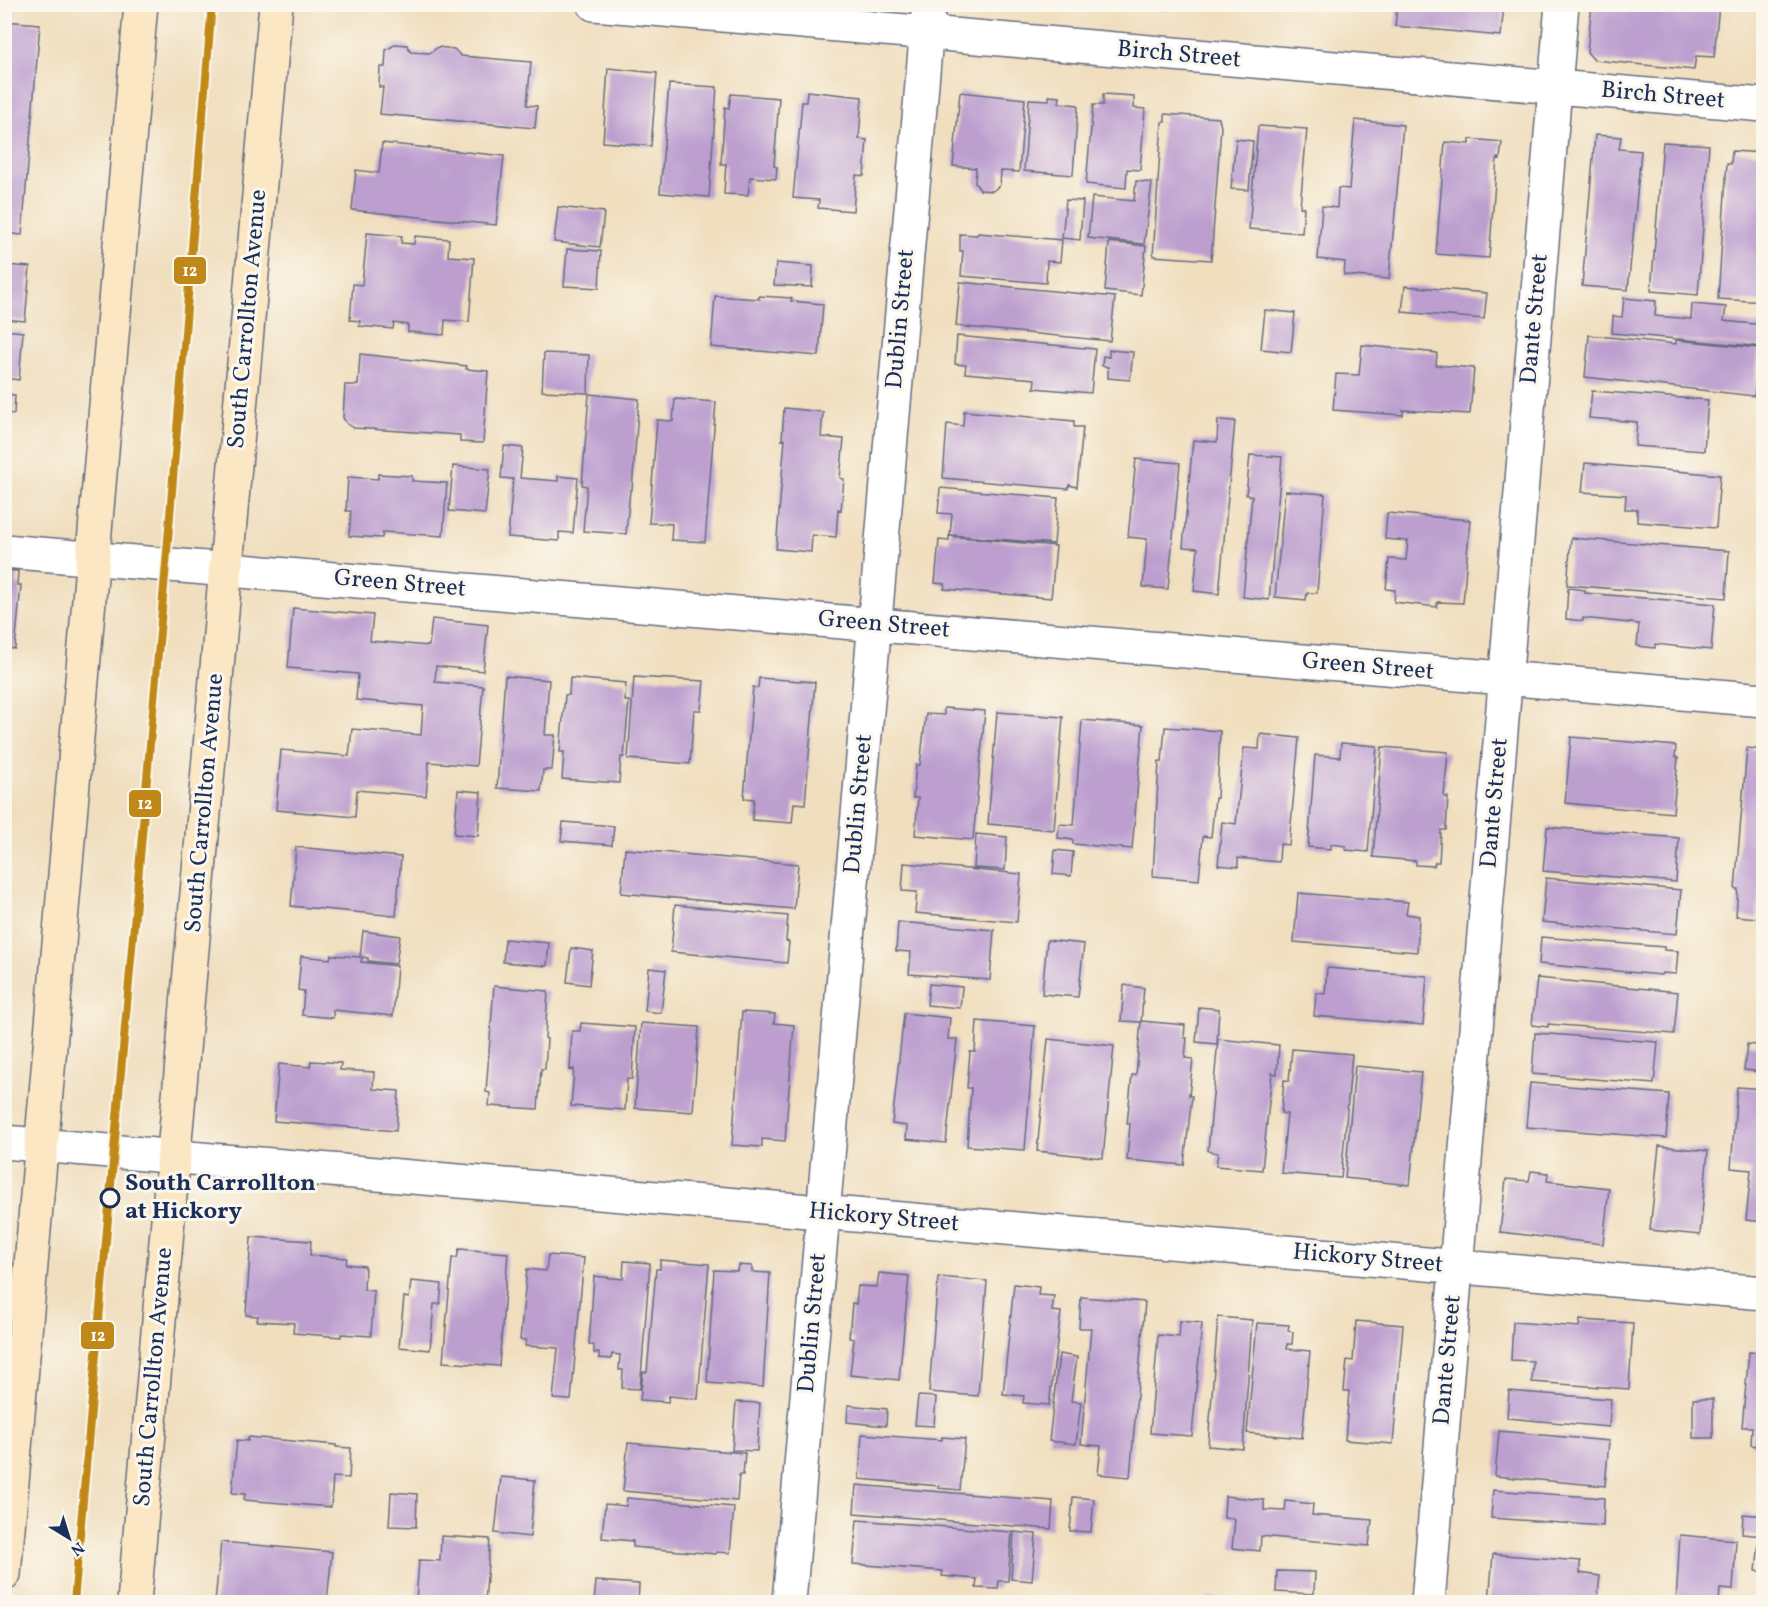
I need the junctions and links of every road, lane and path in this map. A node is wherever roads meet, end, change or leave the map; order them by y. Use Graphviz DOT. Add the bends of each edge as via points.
graph roads {
  1 [pos="141,4"];
  2 [pos="276,4"];
  3 [pos="594,4"];
  4 [pos="1562,4"];
  5 [pos="928,19"];
  6 [pos="1555,87"];
  7 [pos="1764,105"];
  8 [pos="4,551"];
  9 [pos="93,559"];
  10 [pos="226,569"];
  11 [pos="875,625"];
  12 [pos="1505,678"];
  13 [pos="1764,700"];
  14 [pos="4,1142"];
  15 [pos="42,1145"];
  16 [pos="174,1158"];
  17 [pos="823,1213"];
  18 [pos="1456,1267"];
  19 [pos="1764,1293"];
  20 [pos="4,1574"];
  21 [pos="134,1602"];
  22 [pos="789,1602"];
  23 [pos="1428,1602"];
  1 -- 9 [label="main road"];
  2 -- 10 [label="main road, South Carrollton Avenue"];
  3 -- 5 [label="street, Birch Street"];
  4 -- 6 [label="street, Dante Street"];
  5 -- 6 [label="street, Birch Street"];
  5 -- 11 [label="street, Dublin Street"];
  6 -- 7 [label="street, Birch Street"];
  6 -- 12 [label="street, Dante Street"];
  8 -- 9 [label="street, Green Street"];
  9 -- 10 [label="street, Green Street"];
  9 -- 15 [label="main road"];
  10 -- 11 [label="street, Green Street"];
  10 -- 16 [label="main road, South Carrollton Avenue"];
  11 -- 12 [label="street, Green Street"];
  11 -- 17 [label="street, Dublin Street"];
  12 -- 13 [label="street, Green Street"];
  12 -- 18 [label="street, Dante Street"];
  14 -- 15 [label="street, Hickory Street"];
  15 -- 16 [label="street, Hickory Street"];
  15 -- 20 [label="main road"];
  16 -- 17 [label="street, Hickory Street"];
  16 -- 21 [label="main road, South Carrollton Avenue"];
  17 -- 18 [label="street, Hickory Street"];
  17 -- 22 [label="street, Dublin Street"];
  18 -- 19 [label="street, Hickory Street"];
  18 -- 23 [label="street, Dante Street"];
}
